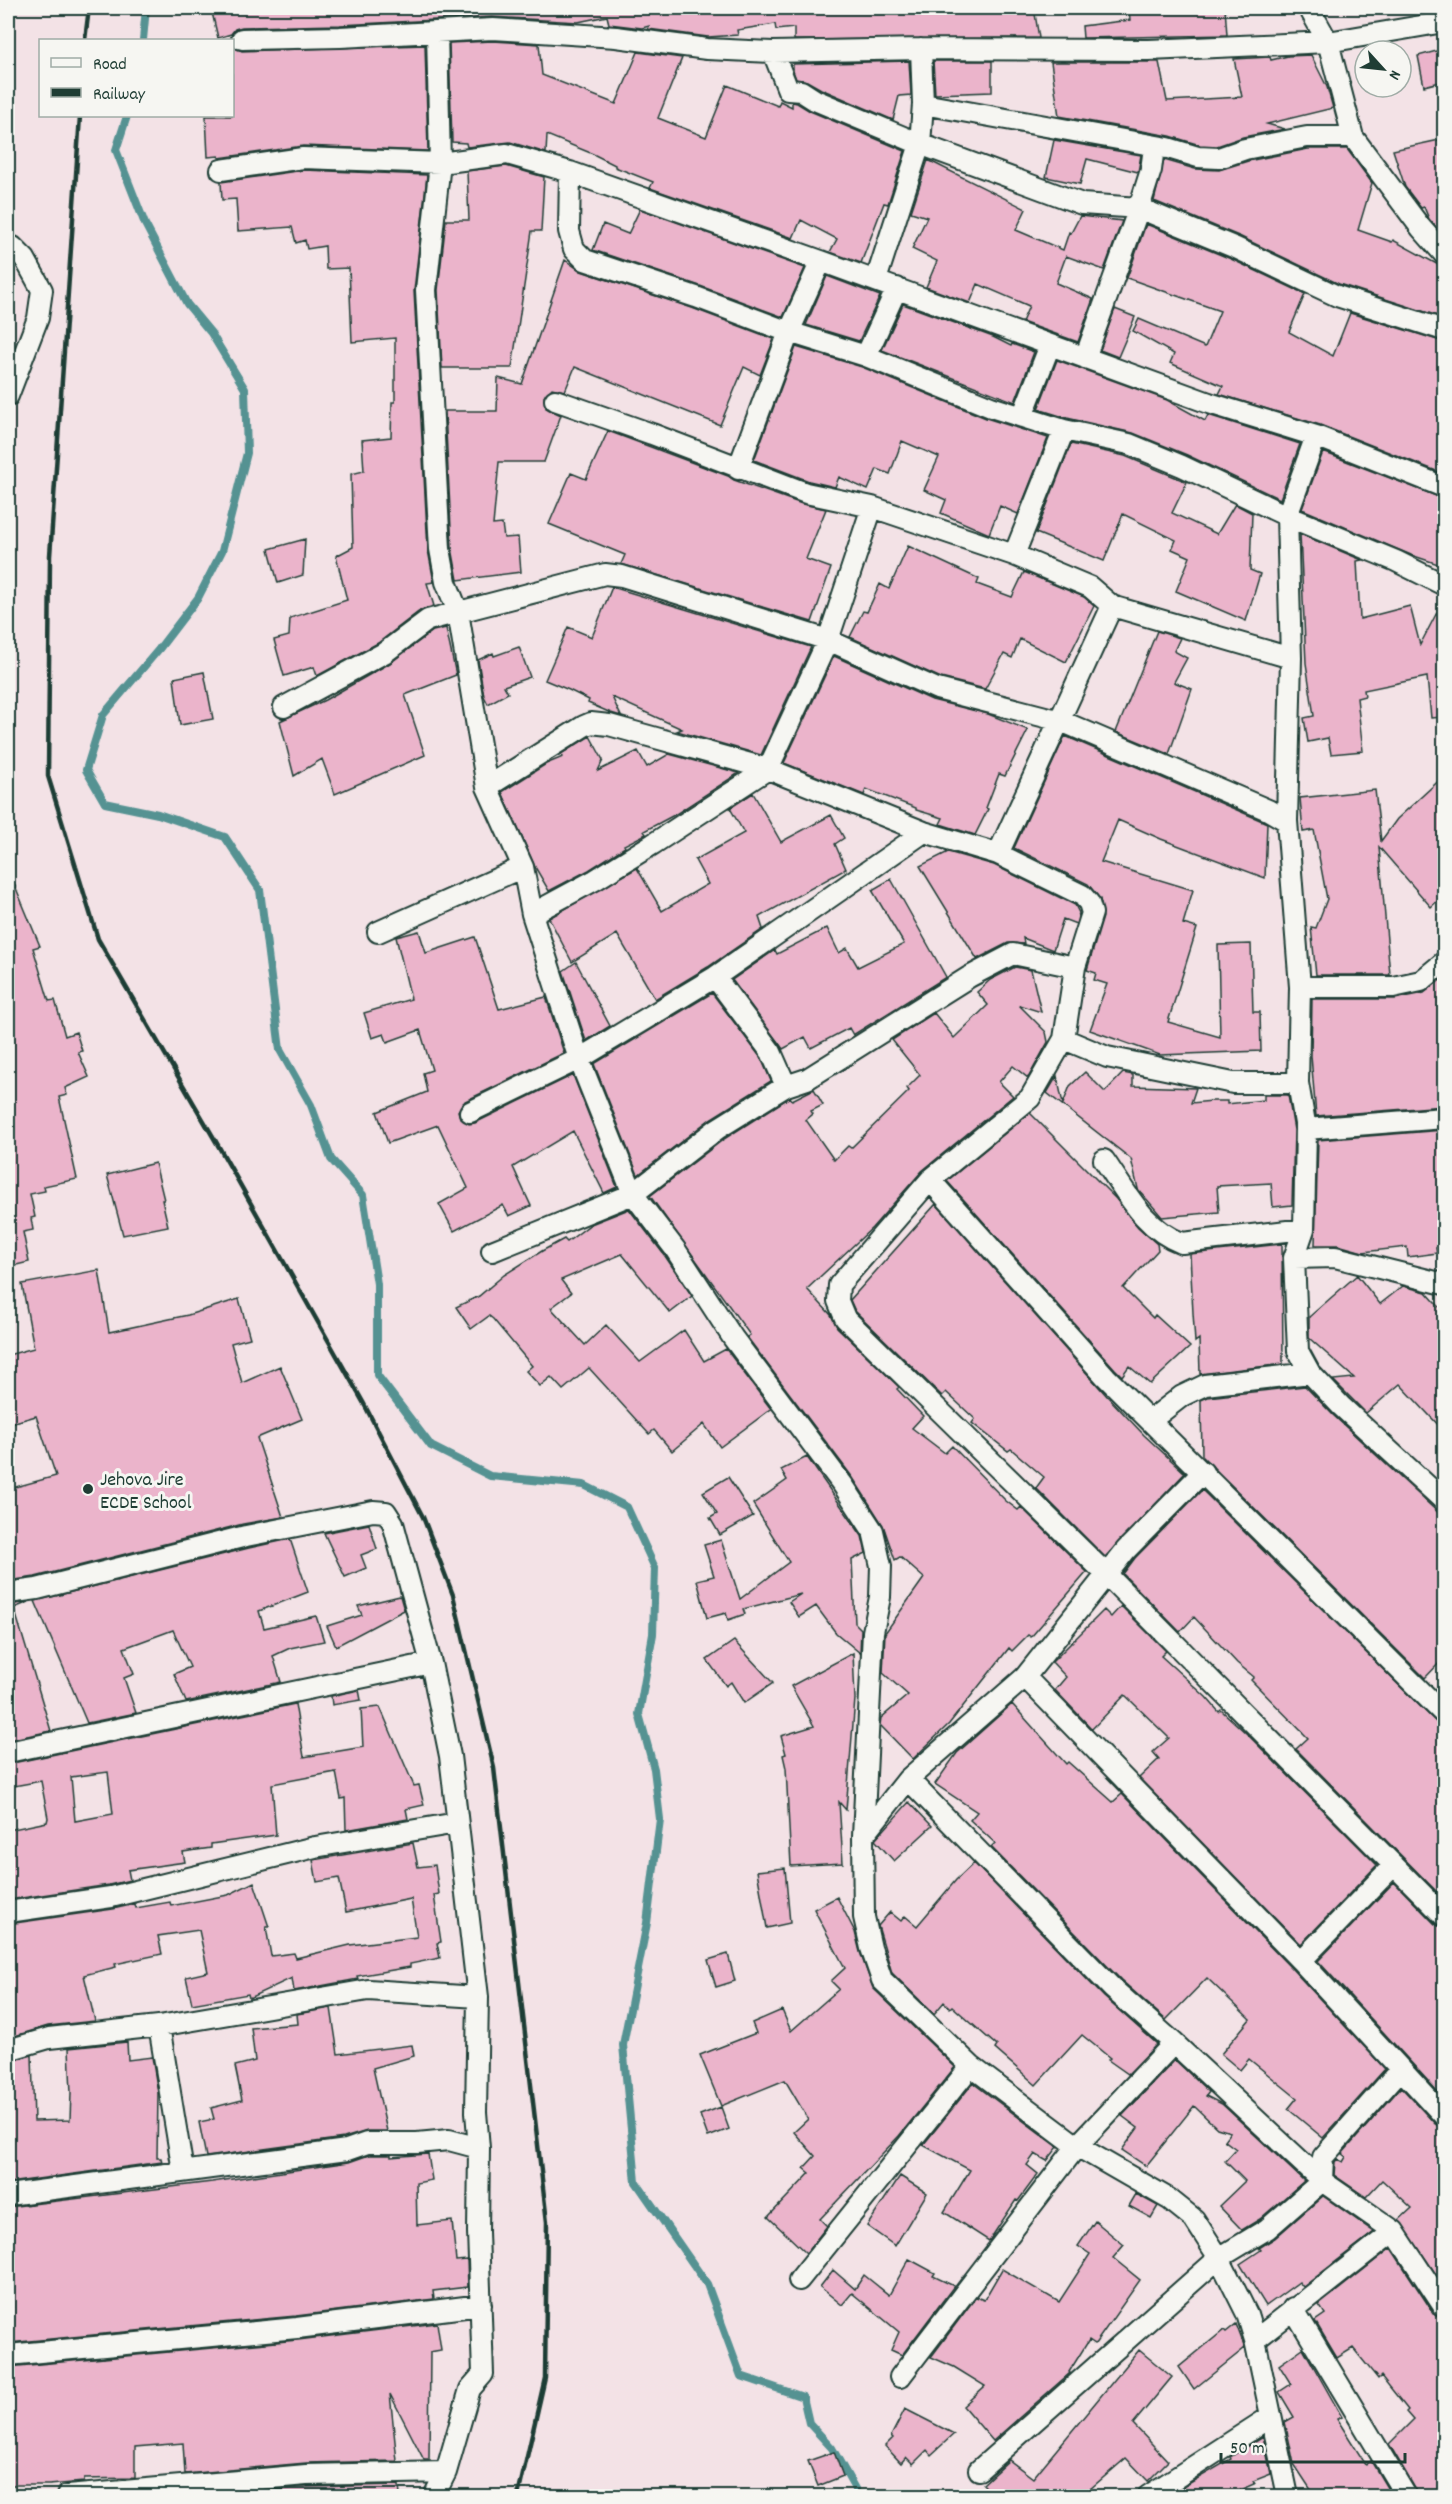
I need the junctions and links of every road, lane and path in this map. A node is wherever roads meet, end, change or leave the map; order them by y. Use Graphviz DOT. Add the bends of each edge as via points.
graph roads {
  1 [pos="1309,8"];
  2 [pos="1444,22"];
  3 [pos="437,32"];
  4 [pos="242,39"];
  5 [pos="1328,42"];
  6 [pos="921,49"];
  7 [pos="773,51"];
  8 [pos="923,104"];
  9 [pos="1353,137"];
  10 [pos="920,144"];
  11 [pos="1168,148"];
  12 [pos="440,163"];
  13 [pos="221,170"];
  14 [pos="570,172"];
  15 [pos="1138,208"];
  16 [pos="8,245"];
  17 [pos="1444,254"];
  18 [pos="821,261"];
  19 [pos="876,280"];
  20 [pos="897,288"];
  21 [pos="1444,330"];
  22 [pos="789,332"];
  23 [pos="1050,345"];
  24 [pos="866,356"];
  25 [pos="1085,358"];
  26 [pos="8,396"];
  27 [pos="555,400"];
  28 [pos="1022,417"];
  29 [pos="1064,430"];
  30 [pos="1316,436"];
  31 [pos="738,469"];
  32 [pos="1444,487"];
  33 [pos="872,507"];
  34 [pos="1287,516"];
  35 [pos="1014,555"];
  36 [pos="1444,585"];
  37 [pos="1113,606"];
  38 [pos="458,612"];
  39 [pos="828,640"];
  40 [pos="1291,658"];
  41 [pos="284,707"];
  42 [pos="1061,721"];
  43 [pos="768,769"];
  44 [pos="487,787"];
  45 [pos="1287,821"];
  46 [pos="924,832"];
  47 [pos="998,854"];
  48 [pos="523,867"];
  49 [pos="532,914"];
  50 [pos="378,932"];
  51 [pos="1444,962"];
  52 [pos="1075,967"];
  53 [pos="715,977"];
  54 [pos="1300,987"];
  55 [pos="1064,1039"];
  56 [pos="579,1059"];
  57 [pos="1299,1083"];
  58 [pos="786,1086"];
  59 [pos="470,1112"];
  60 [pos="1444,1118"];
  61 [pos="1306,1129"];
  62 [pos="1104,1160"];
  63 [pos="930,1180"];
  64 [pos="633,1194"];
  65 [pos="1304,1229"];
  66 [pos="492,1251"];
  67 [pos="1294,1257"];
  68 [pos="1444,1283"];
  69 [pos="1310,1373"];
  70 [pos="1151,1420"];
  71 [pos="1203,1472"];
  72 [pos="1444,1501"];
  73 [pos="1107,1575"];
  74 [pos="8,1593"];
  75 [pos="431,1663"];
  76 [pos="1025,1677"];
  77 [pos="1444,1714"];
  78 [pos="8,1752"];
  79 [pos="908,1779"];
  80 [pos="457,1823"];
  81 [pos="863,1836"];
  82 [pos="1394,1865"];
  83 [pos="8,1912"];
  84 [pos="1444,1916"];
  85 [pos="1301,1960"];
  86 [pos="478,1997"];
  87 [pos="159,2026"];
  88 [pos="1174,2043"];
  89 [pos="8,2050"];
  90 [pos="971,2066"];
  91 [pos="1401,2069"];
  92 [pos="1444,2116"];
  93 [pos="1077,2146"];
  94 [pos="479,2148"];
  95 [pos="183,2171"];
  96 [pos="1322,2181"];
  97 [pos="8,2195"];
  98 [pos="1394,2231"];
  99 [pos="1219,2258"];
  100 [pos="799,2280"];
  101 [pos="481,2305"];
  102 [pos="1444,2307"];
  103 [pos="1293,2308"];
  104 [pos="1255,2340"];
  105 [pos="8,2355"];
  106 [pos="900,2377"];
  107 [pos="1270,2417"];
  108 [pos="979,2470"];
  109 [pos="446,2472"];
  110 [pos="67,2496"];
  111 [pos="434,2496"];
  112 [pos="1148,2496"];
  113 [pos="1288,2496"];
  114 [pos="1406,2496"];
  1 -- 5 [label="street"];
  2 -- 5 [label="street"];
  3 -- 4 [label="street"];
  3 -- 7 [label="street" via="493,29 616,37 707,49"];
  3 -- 12 [label="street"];
  5 -- 6 [label="street" via="1149,50"];
  5 -- 9 [label="street"];
  6 -- 7 [label="street"];
  6 -- 8 [label="street"];
  7 -- 10 [label="street" via="788,90 801,91"];
  8 -- 10 [label="street"];
  8 -- 11 [label="street"];
  9 -- 11 [label="street" via="1307,137 1219,158 1198,158"];
  9 -- 17 [label="street"];
  10 -- 15 [label="street" via="1082,204"];
  10 -- 19 [label="street"];
  11 -- 15 [label="street" via="1154,147"];
  12 -- 13 [label="street" via="303,158"];
  12 -- 14 [label="street" via="507,154"];
  12 -- 38 [label="street" via="426,290 440,549 446,582"];
  14 -- 18 [label="street"];
  14 -- 22 [label="street" via="569,231 574,249 585,260"];
  15 -- 21 [label="street" via="1236,248 1337,296"];
  15 -- 25 [label="street"];
  16 -- 26 [label="street" via="25,259 42,290 38,318"];
  18 -- 19 [label="street"];
  18 -- 22 [label="street"];
  19 -- 20 [label="street"];
  20 -- 23 [label="street"];
  20 -- 24 [label="street"];
  22 -- 24 [label="street"];
  22 -- 31 [label="street"];
  23 -- 25 [label="street"];
  23 -- 28 [label="street"];
  24 -- 28 [label="street"];
  25 -- 30 [label="street"];
  27 -- 31 [label="street"];
  28 -- 29 [label="street"];
  29 -- 34 [label="street" via="1129,444"];
  29 -- 35 [label="street"];
  30 -- 32 [label="street"];
  30 -- 34 [label="street"];
  31 -- 33 [label="street" via="806,493"];
  33 -- 35 [label="street"];
  33 -- 39 [label="street"];
  34 -- 36 [label="street"];
  34 -- 40 [label="street"];
  35 -- 37 [label="street" via="1090,587"];
  37 -- 40 [label="street"];
  37 -- 42 [label="street"];
  38 -- 39 [label="street" via="605,574"];
  38 -- 41 [label="street" via="428,620 384,653"];
  38 -- 44 [label="street"];
  39 -- 42 [label="street" via="937,689"];
  39 -- 43 [label="street"];
  40 -- 45 [label="street"];
  42 -- 45 [label="street"];
  42 -- 47 [label="street"];
  43 -- 44 [label="street" via="591,723"];
  43 -- 46 [label="street"];
  43 -- 49 [label="street" via="595,880"];
  44 -- 48 [label="street"];
  45 -- 54 [label="street"];
  46 -- 47 [label="street"];
  46 -- 53 [label="street"];
  47 -- 52 [label="street" via="1082,895 1089,903 1092,913"];
  48 -- 49 [label="street"];
  48 -- 50 [label="street"];
  49 -- 56 [label="street"];
  51 -- 54 [label="street" via="1421,981 1394,987"];
  52 -- 55 [label="street"];
  52 -- 58 [label="street" via="1013,954 969,977 807,1079"];
  53 -- 56 [label="street"];
  53 -- 58 [label="street" via="771,1052"];
  54 -- 57 [label="street"];
  55 -- 57 [label="street" via="1107,1057 1233,1083"];
  55 -- 63 [label="street" via="1029,1098"];
  56 -- 59 [label="street"];
  56 -- 64 [label="street"];
  57 -- 61 [label="street"];
  58 -- 64 [label="street" via="717,1129"];
  60 -- 61 [label="street"];
  61 -- 65 [label="street"];
  62 -- 65 [label="street" via="1148,1222 1165,1237 1182,1243"];
  63 -- 70 [label="street" via="1106,1377"];
  63 -- 73 [label="street" via="839,1285 838,1301 845,1318"];
  64 -- 66 [label="street"];
  64 -- 81 [label="street" via="873,1532 881,1566 880,1597 873,1632"];
  65 -- 67 [label="street"];
  67 -- 68 [label="street" via="1335,1257"];
  67 -- 69 [label="street" via="1298,1351"];
  69 -- 70 [label="street" via="1204,1384"];
  69 -- 72 [label="street"];
  70 -- 71 [label="street"];
  71 -- 73 [label="street" via="1126,1550"];
  71 -- 77 [label="street"];
  73 -- 76 [label="street"];
  73 -- 82 [label="street"];
  74 -- 75 [label="street" via="246,1536 373,1510 386,1512 393,1522"];
  75 -- 78 [label="street"];
  75 -- 80 [label="street" via="450,1756"];
  76 -- 79 [label="street"];
  76 -- 85 [label="street"];
  79 -- 81 [label="street"];
  79 -- 88 [label="street" via="1113,1989"];
  80 -- 83 [label="street" via="315,1847 111,1897"];
  80 -- 86 [label="street"];
  81 -- 90 [label="street" via="864,1917 882,1980"];
  82 -- 84 [label="street"];
  82 -- 85 [label="street"];
  85 -- 91 [label="street"];
  86 -- 87 [label="street" via="368,1990"];
  86 -- 94 [label="street"];
  87 -- 89 [label="street" via="49,2038"];
  87 -- 95 [label="street"];
  88 -- 93 [label="street"];
  88 -- 96 [label="street"];
  90 -- 93 [label="street"];
  90 -- 100 [label="street"];
  91 -- 92 [label="street"];
  91 -- 96 [label="street" via="1323,2157"];
  93 -- 99 [label="street" via="1177,2205 1194,2219"];
  93 -- 106 [label="street"];
  94 -- 95 [label="street" via="449,2140 367,2143 347,2150"];
  94 -- 101 [label="street"];
  95 -- 97 [label="street"];
  96 -- 98 [label="street"];
  96 -- 99 [label="street" via="1267,2229"];
  98 -- 102 [label="street"];
  98 -- 103 [label="street"];
  99 -- 104 [label="street" via="1247,2314"];
  99 -- 108 [label="street"];
  101 -- 105 [label="street" via="297,2328"];
  101 -- 109 [label="street" via="483,2374 470,2389"];
  103 -- 104 [label="street"];
  103 -- 114 [label="street"];
  104 -- 107 [label="street"];
  107 -- 112 [label="street"];
  107 -- 113 [label="street"];
  109 -- 110 [label="street" via="306,2475"];
  109 -- 111 [label="street"];
}
